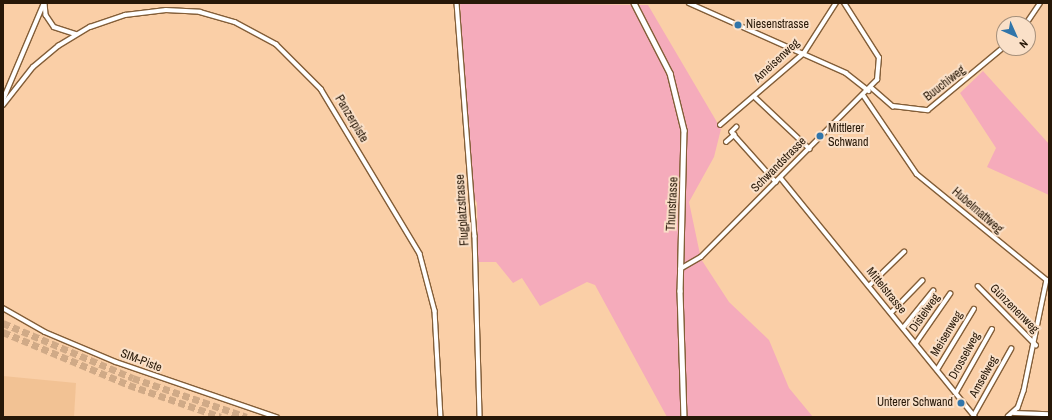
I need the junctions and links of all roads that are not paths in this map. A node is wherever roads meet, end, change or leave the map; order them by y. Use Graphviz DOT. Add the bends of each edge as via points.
graph roads {
  1 [pos="44,3"];
  2 [pos="457,3"];
  3 [pos="634,3"];
  4 [pos="689,3"];
  5 [pos="836,3"];
  6 [pos="844,3"];
  7 [pos="1040,3"];
  8 [pos="1031,16"];
  9 [pos="76,34"];
  10 [pos="804,53"];
  11 [pos="996,54"];
  12 [pos="871,89"];
  13 [pos="864,96"];
  14 [pos="756,98"];
  15 [pos="3,100"];
  16 [pos="3,105"];
  17 [pos="720,125"];
  18 [pos="737,127"];
  19 [pos="734,136"];
  20 [pos="726,142"];
  21 [pos="810,149"];
  22 [pos="781,178"];
  23 [pos="776,182"];
  24 [pos="904,252"];
  25 [pos="680,269"];
  26 [pos="922,280"];
  27 [pos="869,286"];
  28 [pos="978,286"];
  29 [pos="933,291"];
  30 [pos="950,294"];
  31 [pos="3,308"];
  32 [pos="974,309"];
  33 [pos="891,313"];
  34 [pos="903,328"];
  35 [pos="992,329"];
  36 [pos="916,344"];
  37 [pos="1036,345"];
  38 [pos="1011,349"];
  39 [pos="937,370"];
  40 [pos="956,393"];
  41 [pos="1014,413"];
  42 [pos="1049,414"];
  43 [pos="975,416"];
  44 [pos="277,417"];
  45 [pos="441,417"];
  46 [pos="480,417"];
  47 [pos="684,417"];
  48 [pos="1008,417"];
  1 -- 9 [label="street" via="46,15 54,27"];
  1 -- 15 [label="street"];
  2 -- 46 [label="street, Flugplatzstrasse" via="475,236"];
  3 -- 25 [label="street, Thunstrasse" via="664,60 682,117 685,158"];
  4 -- 10 [label="street" via="713,17"];
  5 -- 10 [label="street, Ameisenweg"];
  6 -- 12 [label="street, Schwandstrasse" via="879,58 880,73"];
  7 -- 8 [label="street"];
  9 -- 16 [label="street, Panzerpiste" via="33,67"];
  9 -- 45 [label="street, Panzerpiste" via="110,19 146,11 200,12 258,33 307,72 335,111 420,254 435,311"];
  10 -- 12 [label="street" via="846,73"];
  10 -- 17 [label="street, Ameisenweg"];
  11 -- 12 [label="street, Buuchiweg" via="928,110 894,106"];
  12 -- 13 [label="street, Schwandstrasse"];
  13 -- 21 [label="street, Schwandstrasse"];
  13 -- 37 [label="street, Hubelmattweg" via="917,174 1047,280"];
  14 -- 21 [label="street"];
  18 -- 19 [label="street" via="732,132"];
  19 -- 20 [label="street"];
  19 -- 23 [label="street"];
  21 -- 22 [label="street, Schwandstrasse"];
  22 -- 23 [label="street, Schwandstrasse"];
  22 -- 27 [label="street, Mittelstrasse"];
  23 -- 25 [label="street, Schwandstrasse" via="692,264"];
  24 -- 27 [label="street"];
  25 -- 47 [label="street, Thunstrasse"];
  26 -- 33 [label="street"];
  27 -- 33 [label="street, Mittelstrasse"];
  28 -- 37 [label="street, Günzenenweg"];
  29 -- 34 [label="street"];
  30 -- 36 [label="street, Distelweg"];
  31 -- 44 [label="street, SIM-Piste" via="45,332 116,362"];
  32 -- 39 [label="street, Meisenweg"];
  33 -- 34 [label="street, Mittelstrasse"];
  34 -- 36 [label="street, Mittelstrasse"];
  35 -- 40 [label="street, Drosselweg"];
  36 -- 39 [label="street, Mittelstrasse"];
  37 -- 41 [label="street" via="1024,391"];
  38 -- 43 [label="street, Amselweg"];
  39 -- 40 [label="street, Mittelstrasse"];
  40 -- 43 [label="street, Mittelstrasse"];
  41 -- 42 [label="street"];
  41 -- 48 [label="street"];
}
